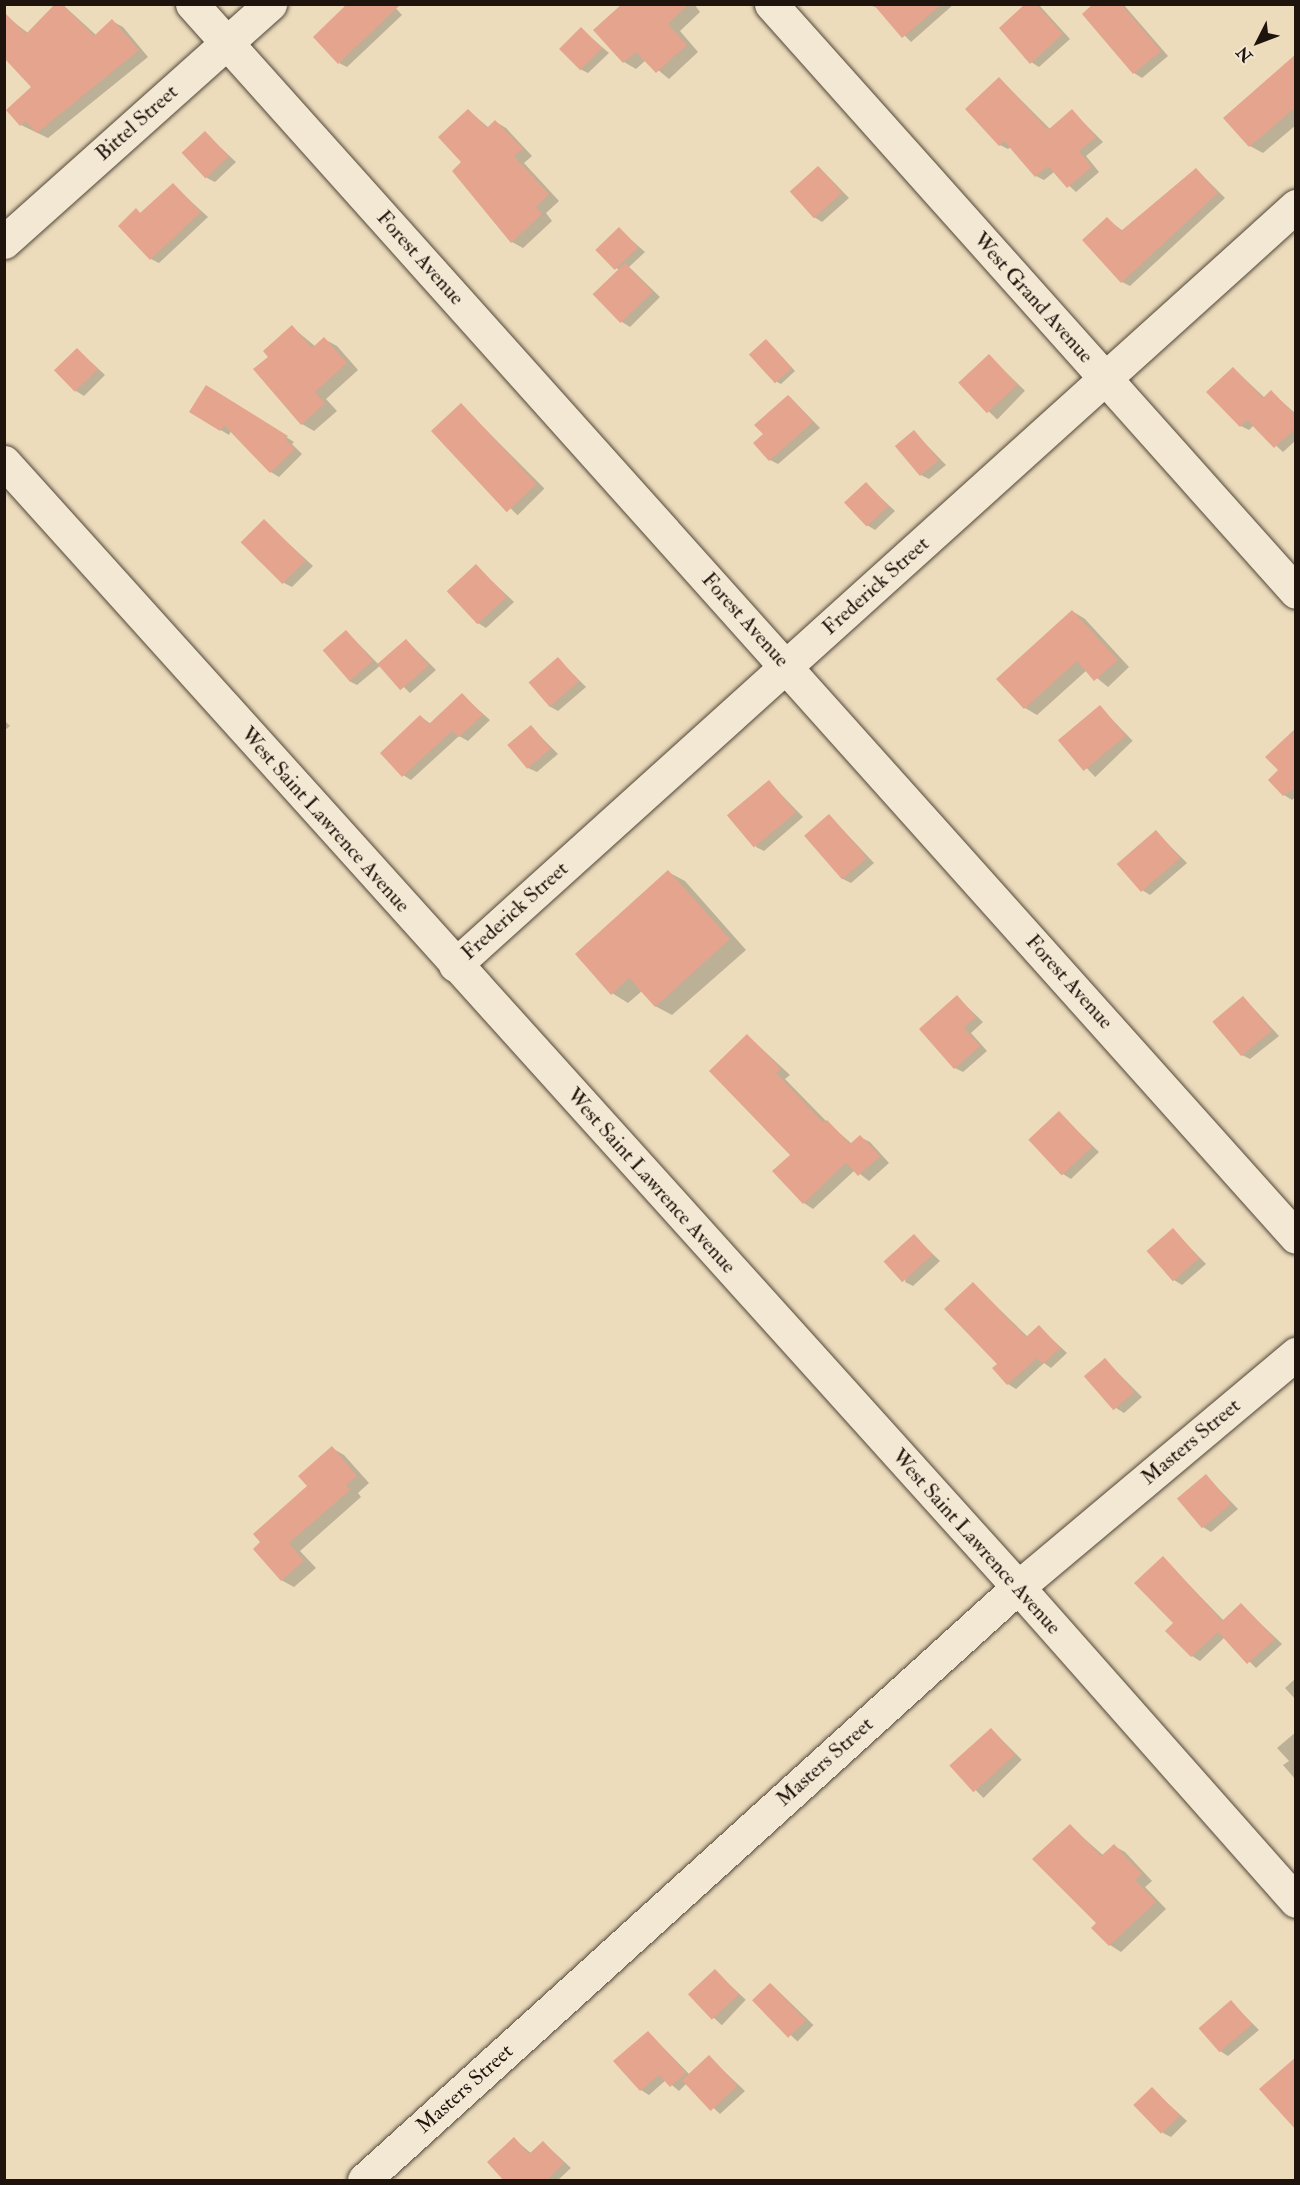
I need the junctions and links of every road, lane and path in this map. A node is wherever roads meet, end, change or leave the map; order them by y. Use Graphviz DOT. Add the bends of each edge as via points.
graph roads {
  1 [pos="192,4"];
  2 [pos="270,4"];
  3 [pos="771,4"];
  4 [pos="227,43"];
  5 [pos="1296,206"];
  6 [pos="4,242"];
  7 [pos="1105,379"];
  8 [pos="4,462"];
  9 [pos="1296,592"];
  10 [pos="788,666"];
  11 [pos="455,965"];
  12 [pos="1296,1237"];
  13 [pos="1296,1354"];
  14 [pos="1018,1587"];
  15 [pos="1296,1901"];
  16 [pos="364,2181"];
  1 -- 4 [label="street, Forest Avenue"];
  2 -- 4 [label="street, Bittel Street"];
  3 -- 7 [label="street, West Grand Avenue"];
  4 -- 6 [label="street, Bittel Street"];
  4 -- 10 [label="street, Forest Avenue"];
  5 -- 7 [label="street, Frederick Street"];
  7 -- 9 [label="street, West Grand Avenue"];
  7 -- 10 [label="street, Frederick Street"];
  8 -- 11 [label="street, West Saint Lawrence Avenue"];
  10 -- 11 [label="street, Frederick Street"];
  10 -- 12 [label="street, Forest Avenue"];
  11 -- 14 [label="street, West Saint Lawrence Avenue"];
  13 -- 14 [label="street, Masters Street"];
  14 -- 15 [label="street, West Saint Lawrence Avenue"];
  14 -- 16 [label="street, Masters Street"];
}
